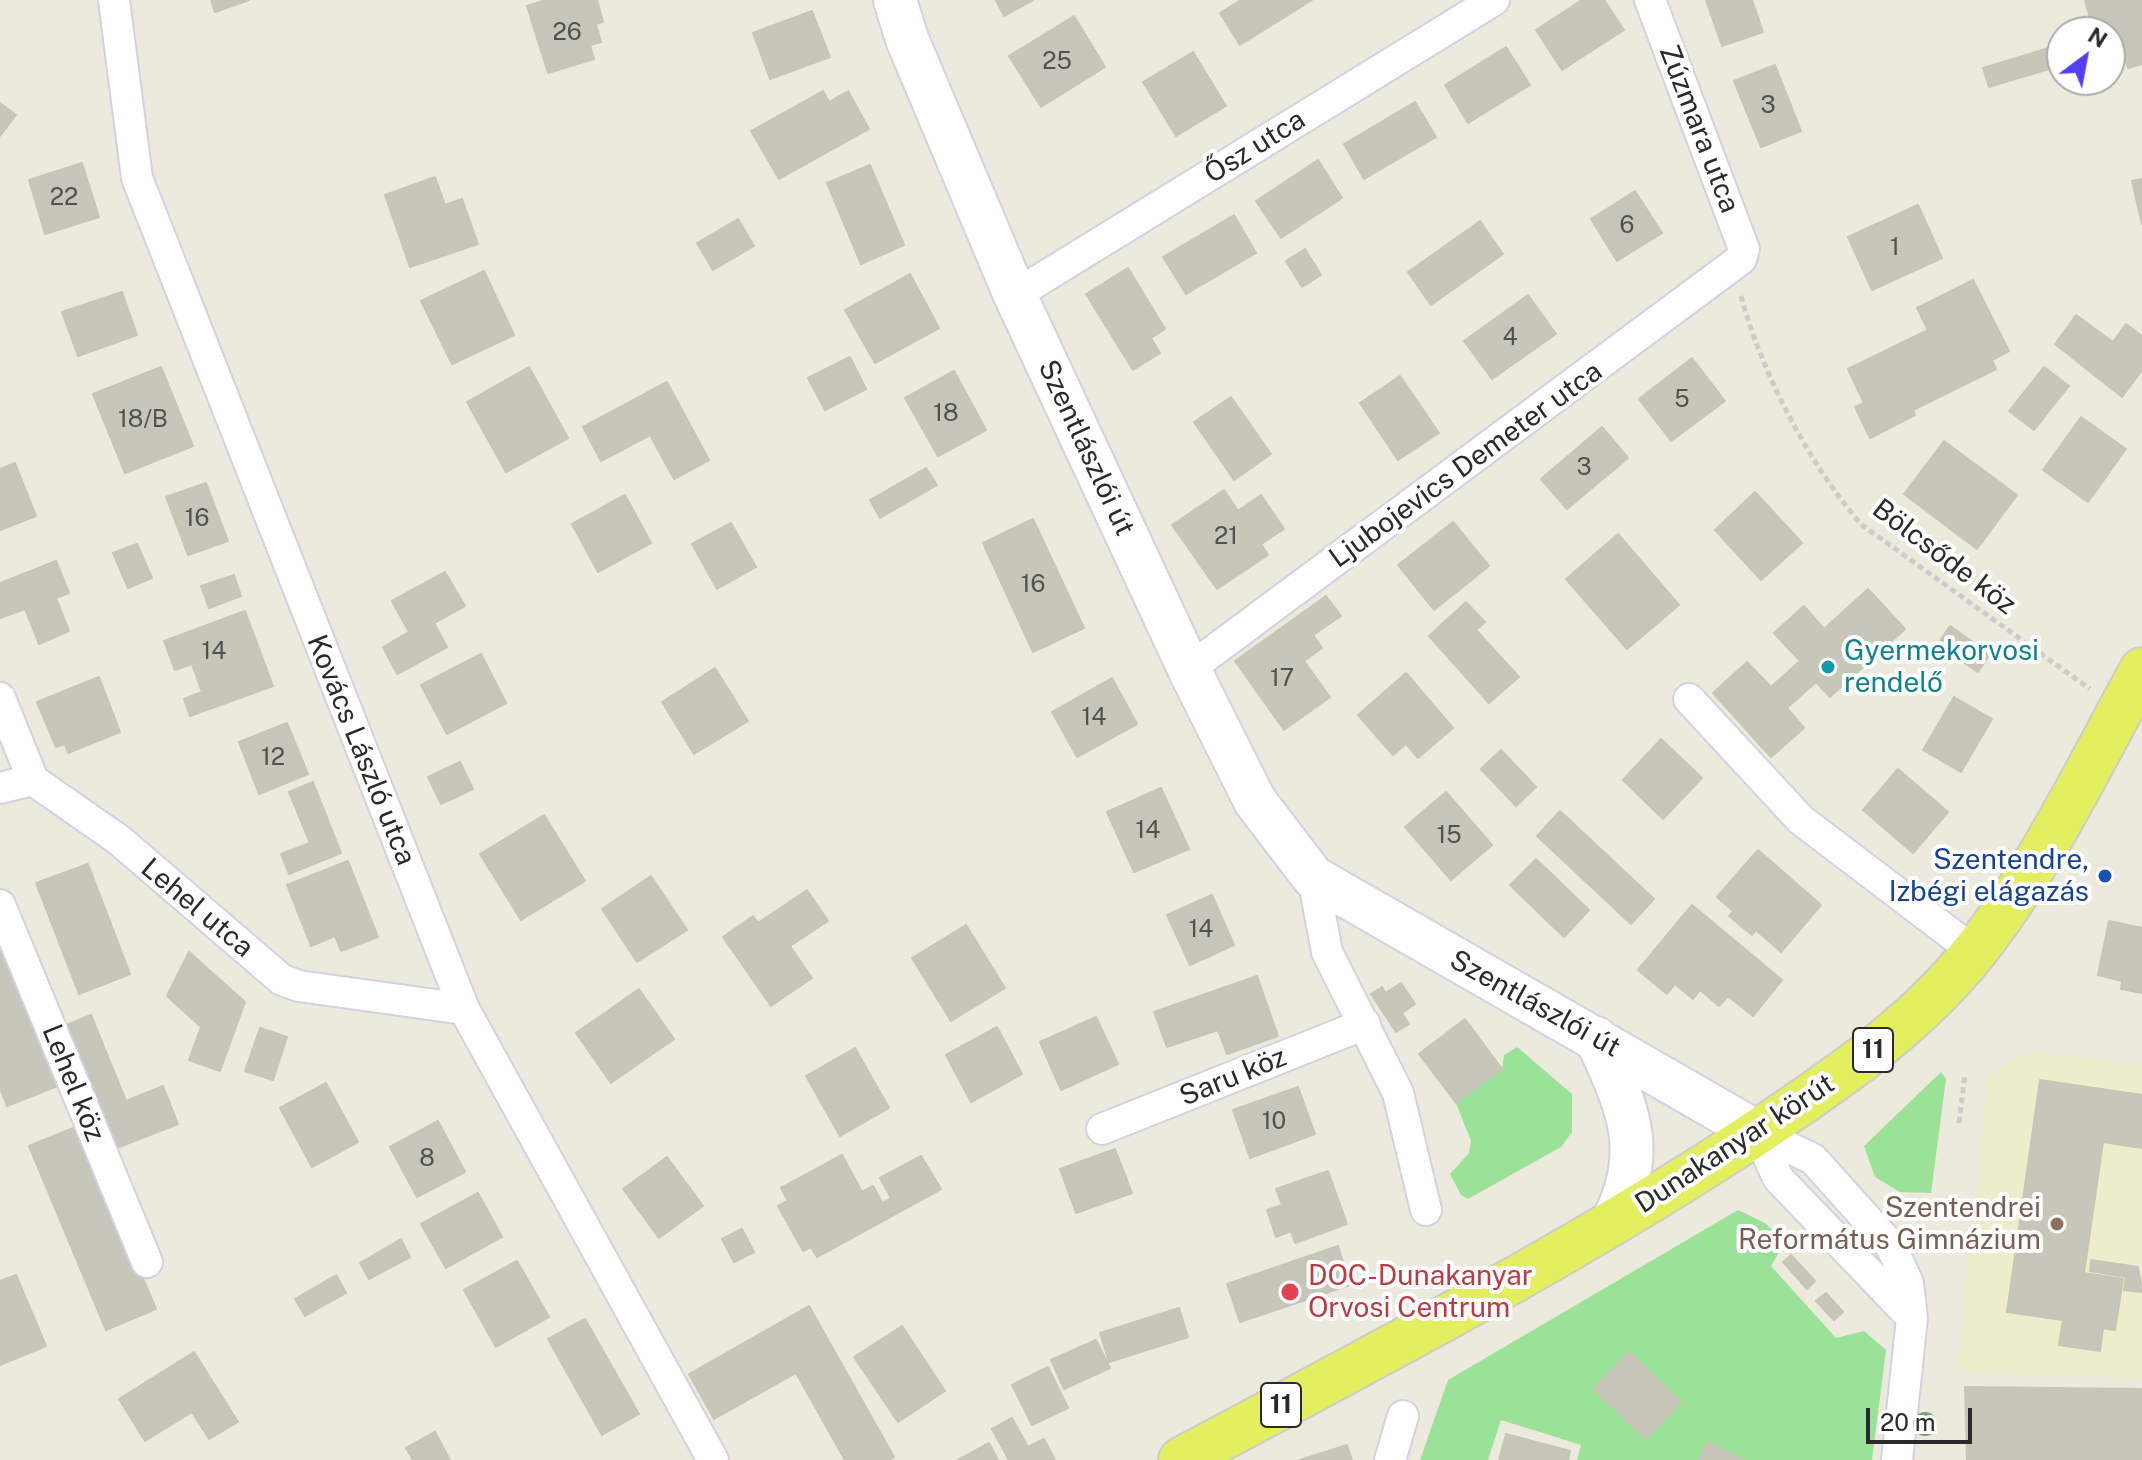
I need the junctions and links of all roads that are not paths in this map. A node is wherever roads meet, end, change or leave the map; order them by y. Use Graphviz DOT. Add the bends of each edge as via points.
graph roads {
  1 [pos="114,0"];
  2 [pos="895,0"];
  3 [pos="1494,0"];
  4 [pos="1650,0"];
  5 [pos="1737,263"];
  6 [pos="1015,295"];
  7 [pos="1189,669"];
  8 [pos="2142,670"];
  9 [pos="0,698"];
  10 [pos="1689,699"];
  11 [pos="33,780"];
  12 [pos="0,788"];
  13 [pos="1313,877"];
  14 [pos="0,905"];
  15 [pos="1975,952"];
  16 [pos="464,1009"];
  17 [pos="1365,1024"];
  18 [pos="1596,1038"];
  19 [pos="1102,1129"];
  20 [pos="1757,1132"];
  21 [pos="1426,1210"];
  22 [pos="1612,1223"];
  23 [pos="147,1262"];
  24 [pos="1403,1416"];
  25 [pos="713,1460"];
  26 [pos="1181,1460"];
  27 [pos="1390,1460"];
  28 [pos="1897,1460"];
  1 -- 16 [label="street, Kovács László utca" via="137,178"];
  2 -- 6 [label="main road, Szentlászlói út"];
  3 -- 6 [label="street, Ősz utca"];
  4 -- 5 [label="street, Zúzmara utca" via="1744,249"];
  5 -- 7 [label="street, Ljubojevics Demeter utca"];
  6 -- 7 [label="main road, Szentlászlói út"];
  7 -- 13 [label="main road, Szentlászlói út" via="1255,801"];
  8 -- 15 [label="main road, Dunakanyar körút / 11" via="2015,895"];
  9 -- 11 [label="street"];
  10 -- 15 [label="street" via="1801,820"];
  11 -- 12 [label="street"];
  11 -- 16 [label="street, Lehel utca" via="119,840 282,980"];
  13 -- 17 [label="street, Szentlászlói út" via="1327,952"];
  13 -- 18 [label="main road, Szentlászlói út"];
  14 -- 23 [label="street, Lehel köz"];
  15 -- 20 [label="main road, Dunakanyar körút / 11" via="1893,1035"];
  16 -- 25 [label="street, Kovács László utca"];
  17 -- 19 [label="street, Saru köz"];
  17 -- 21 [label="street, Szentlászlói út" via="1398,1093"];
  18 -- 20 [label="main road, Szentlászlói út"];
  18 -- 22 [label="main road" via="1626,1105 1634,1147 1628,1192"];
  20 -- 22 [label="main road, Dunakanyar körút / 11"];
  20 -- 28 [label="street" via="1813,1159 1891,1246 1908,1283 1911,1323"];
  22 -- 26 [label="main road, Dunakanyar körút / 11"];
  24 -- 27 [label="street"];
}
